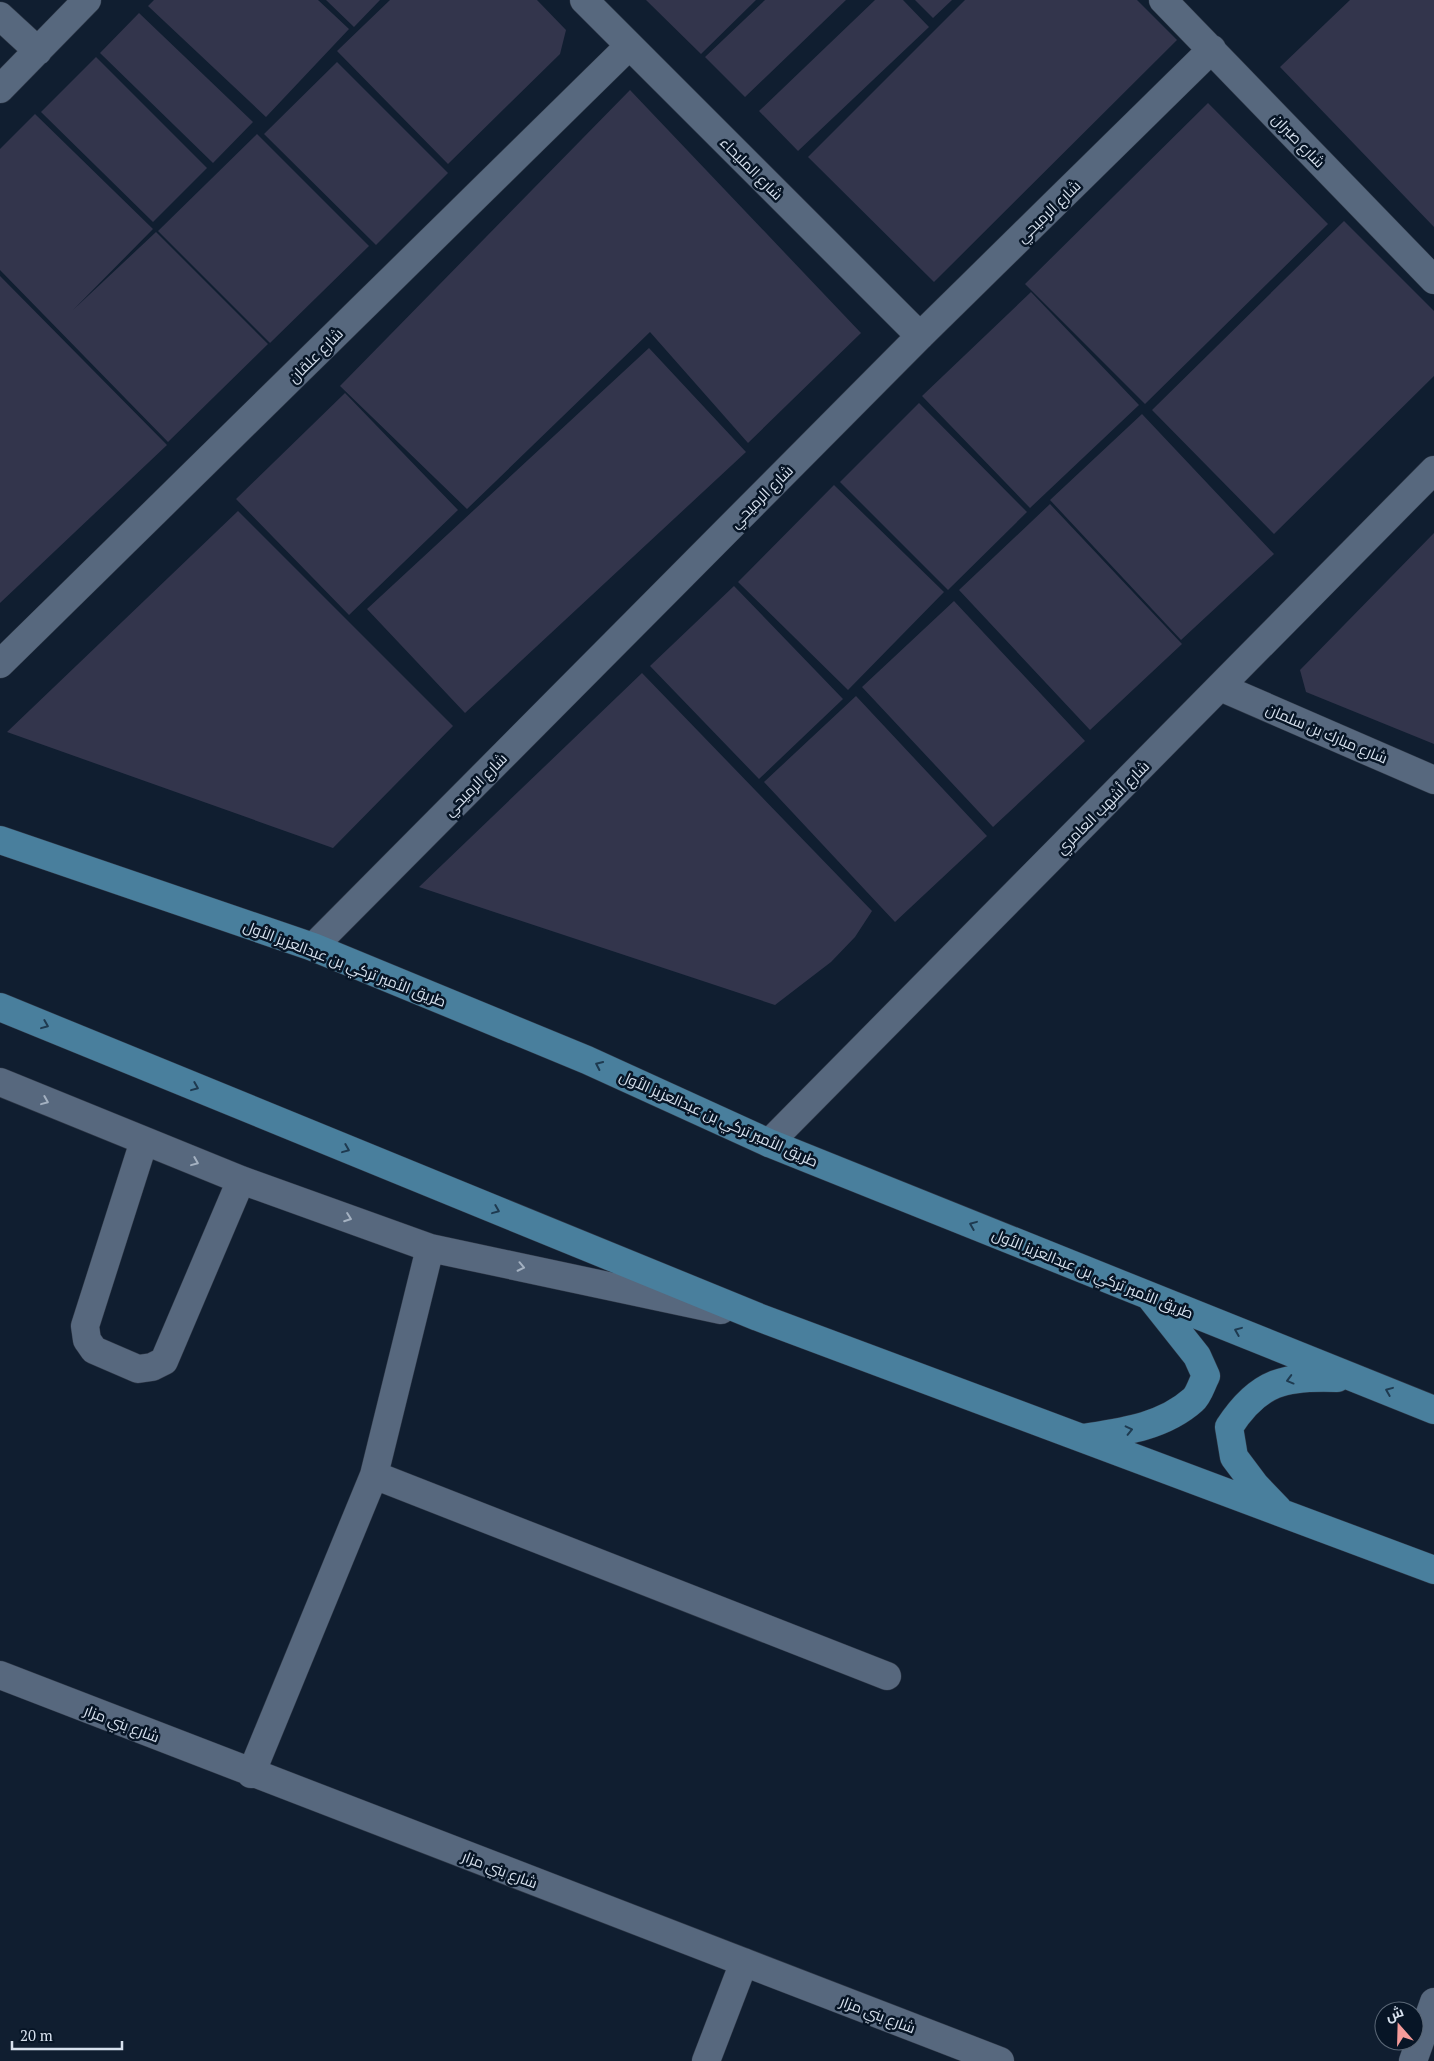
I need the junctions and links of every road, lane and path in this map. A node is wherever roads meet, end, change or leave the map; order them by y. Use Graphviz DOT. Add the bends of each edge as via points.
graph roads {
  1 [pos="87,0"];
  2 [pos="584,0"];
  3 [pos="1163,0"];
  4 [pos="0,16"];
  5 [pos="629,46"];
  6 [pos="1212,49"];
  7 [pos="38,51"];
  8 [pos="0,89"];
  9 [pos="1434,280"];
  10 [pos="920,336"];
  11 [pos="1434,470"];
  12 [pos="0,664"];
  13 [pos="1220,687"];
  14 [pos="1434,780"];
  15 [pos="0,840"];
  16 [pos="313,947"];
  17 [pos="0,1007"];
  18 [pos="0,1082"];
  19 [pos="144,1141"];
  20 [pos="769,1143"];
  21 [pos="241,1180"];
  22 [pos="430,1248"];
  23 [pos="1149,1296"];
  24 [pos="758,1318"];
  25 [pos="1356,1378"];
  26 [pos="1434,1410"];
  27 [pos="1081,1438"];
  28 [pos="374,1475"];
  29 [pos="1282,1513"];
  30 [pos="1434,1570"];
  31 [pos="0,1675"];
  32 [pos="887,1676"];
  33 [pos="251,1774"];
  34 [pos="744,1962"];
  35 [pos="1434,2002"];
  36 [pos="706,2061"];
  37 [pos="1000,2061"];
  38 [pos="1414,2061"];
  1 -- 7 [label="street"];
  2 -- 5 [label="street, شارع المليحاء"];
  3 -- 6 [label="street, شارع صبران"];
  4 -- 7 [label="street"];
  5 -- 10 [label="street, شارع المليحاء"];
  5 -- 12 [label="street, شارع علقان"];
  6 -- 9 [label="street, شارع صبران"];
  6 -- 10 [label="street, شارع الرميحي"];
  7 -- 8 [label="street"];
  10 -- 16 [label="street, شارع الرميحي"];
  11 -- 13 [label="street, شارع أشهب العامري"];
  13 -- 14 [label="street, شارع مبارك بن سلمان"];
  13 -- 20 [label="street, شارع أشهب العامري"];
  15 -- 16 [label="main road, طريق الأمير تركي بن عبدالعزيز الأول"];
  20 -- 16 [label="main road, طريق الأمير تركي بن عبدالعزيز الأول, one-way" via="587,1060"];
  17 -- 24 [label="main road, one-way"];
  18 -- 19 [label="street, one-way"];
  19 -- 21 [label="street, one-way"];
  19 -- 21 [label="street" via="85,1326 87,1340 94,1350 138,1369 164,1361"];
  23 -- 20 [label="main road, طريق الأمير تركي بن عبدالعزيز الأول, one-way"];
  21 -- 22 [label="street, one-way"];
  22 -- 24 [label="street, one-way"];
  22 -- 28 [label="street"];
  25 -- 23 [label="main road, طريق الأمير تركي بن عبدالعزيز الأول, one-way"];
  27 -- 23 [label="main road, one-way" via="1130,1430 1168,1418 1194,1399 1206,1376 1197,1356"];
  24 -- 27 [label="main road"];
  26 -- 25 [label="main road, طريق الأمير تركي بن عبدالعزيز الأول, one-way"];
  25 -- 29 [label="main road, one-way" via="1302,1377 1269,1386 1243,1406 1229,1427 1234,1457"];
  27 -- 29 [label="main road"];
  28 -- 32 [label="street"];
  28 -- 33 [label="street"];
  29 -- 30 [label="main road"];
  31 -- 33 [label="street, شارع بني مزار"];
  33 -- 34 [label="street, شارع بني مزار"];
  34 -- 36 [label="street"];
  34 -- 37 [label="street, شارع بني مزار"];
  35 -- 38 [label="street"];
}
